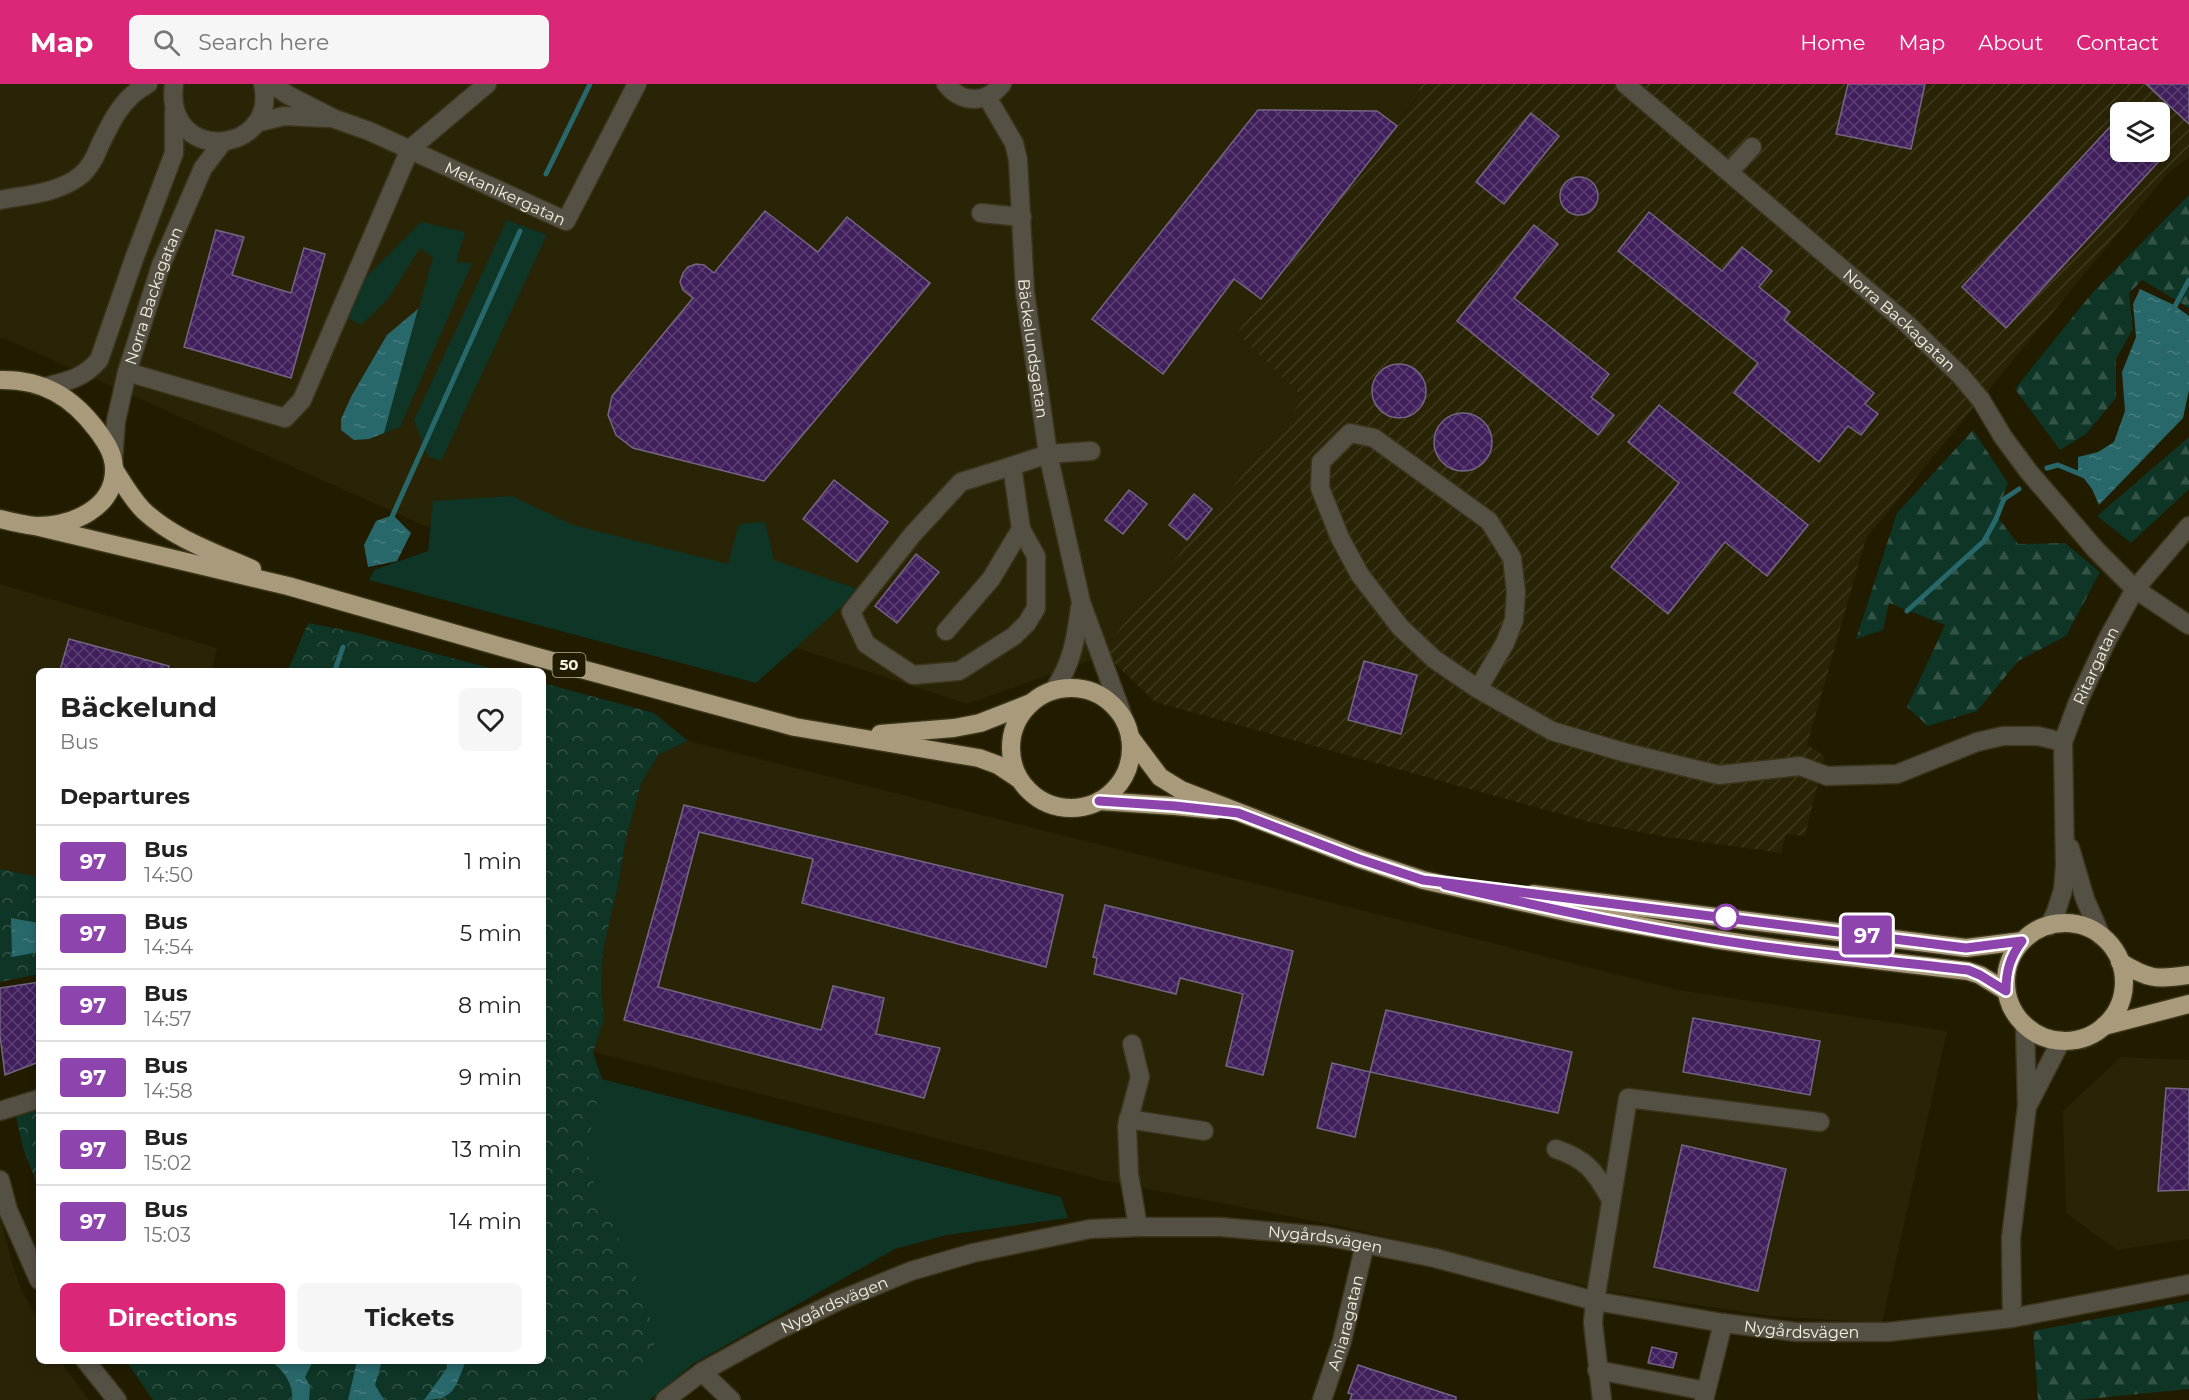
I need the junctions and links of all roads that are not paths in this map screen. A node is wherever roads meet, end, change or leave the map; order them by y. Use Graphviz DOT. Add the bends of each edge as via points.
graph roads {
  1 [pos="263,84"];
  2 [pos="272,84"];
  3 [pos="486,84"];
  4 [pos="637,84"];
  5 [pos="946,84"];
  6 [pos="1002,84"];
  7 [pos="1625,84"];
  8 [pos="141,88"];
  9 [pos="987,97"];
  10 [pos="173,98"];
  11 [pos="335,119"];
  12 [pos="256,123"];
  13 [pos="223,142"];
  14 [pos="1752,147"];
  15 [pos="410,149"];
  16 [pos="1729,172"];
  17 [pos="0,200"];
  18 [pos="981,213"];
  19 [pos="1022,217"];
  20 [pos="127,372"];
  21 [pos="0,380"];
  22 [pos="44,387"];
  23 [pos="1091,451"];
  24 [pos="1048,454"];
  25 [pos="113,464"];
  26 [pos="1012,466"];
  27 [pos="0,519"];
  28 [pos="35,526"];
  29 [pos="2189,526"];
  30 [pos="1021,529"];
  31 [pos="288,586"];
  32 [pos="2135,589"];
  33 [pos="1081,602"];
  34 [pos="2186,616"];
  35 [pos="946,632"];
  36 [pos="1478,689"];
  37 [pos="1053,691"];
  38 [pos="1031,703"];
  39 [pos="1127,729"];
  40 [pos="852,736"];
  41 [pos="2062,742"];
  42 [pos="1019,778"];
  43 [pos="1099,801"];
  44 [pos="1238,813"];
  45 [pos="2064,826"];
  46 [pos="1423,880"];
  47 [pos="2049,926"];
  48 [pos="2101,936"];
  49 [pos="2022,941"];
  50 [pos="2120,962"];
  51 [pos="2189,975"];
  52 [pos="2006,991"];
  53 [pos="2189,1004"];
  54 [pos="2025,1025"];
  55 [pos="2104,1026"];
  56 [pos="2061,1041"];
  57 [pos="1132,1044"];
  58 [pos="36,1100"];
  59 [pos="2027,1106"];
  60 [pos="0,1111"];
  61 [pos="1128,1119"];
  62 [pos="1820,1122"];
  63 [pos="1204,1131"];
  64 [pos="1556,1149"];
  65 [pos="0,1180"];
  66 [pos="1610,1198"];
  67 [pos="1138,1227"];
  68 [pos="1365,1244"];
  69 [pos="36,1273"];
  70 [pos="2189,1284"];
  71 [pos="1595,1300"];
  72 [pos="2013,1318"];
  73 [pos="1723,1323"];
  74 [pos="88,1364"];
  75 [pos="1597,1370"];
  76 [pos="702,1372"];
  77 [pos="1705,1395"];
  78 [pos="117,1400"];
  79 [pos="665,1400"];
  80 [pos="731,1400"];
  81 [pos="1322,1400"];
  82 [pos="1602,1400"];
  1 -- 12 [label="street" via="263,109"];
  2 -- 11 [label="street, Mekanikergatan"];
  3 -- 15 [label="street"];
  4 -- 15 [label="street, Mekanikergatan" via="566,221"];
  5 -- 9 [label="street" via="964,98"];
  6 -- 9 [label="street"];
  7 -- 16 [label="street, Norra Backagatan"];
  8 -- 10 [label="street"];
  8 -- 17 [label="street" via="121,106 91,165 80,175 65,185"];
  9 -- 19 [label="street, Bäckelundsgatan" via="1014,143"];
  10 -- 13 [label="street" via="182,125 194,136"];
  10 -- 22 [label="street, Norra Backagatan" via="174,153 99,360 79,378"];
  11 -- 12 [label="street, Mekanikergatan" via="284,116"];
  11 -- 15 [label="street, Mekanikergatan"];
  12 -- 13 [label="street" via="247,133"];
  13 -- 20 [label="street, Norra Backagatan" via="203,168 161,265"];
  14 -- 16 [label="street"];
  15 -- 20 [label="street" via="302,400 285,418"];
  16 -- 32 [label="street, Norra Backagatan" via="1906,323 1961,376 2029,472"];
  18 -- 19 [label="street"];
  19 -- 24 [label="street, Bäckelundsgatan" via="1025,292"];
  20 -- 25 [label="street, Norra Backagatan" via="116,421"];
  21 -- 22 [label="highway"];
  22 -- 25 [label="highway" via="84,414 105,441"];
  23 -- 24 [label="street"];
  24 -- 26 [label="street"];
  24 -- 33 [label="street, Bäckelundsgatan"];
  25 -- 28 [label="highway" via="106,497 92,511 61,524"];
  25 -- 31 [label="highway, 50" via="132,497 163,525"];
  26 -- 30 [label="street"];
  26 -- 30 [label="street" via="961,482 913,534 851,612 866,644 913,675 959,671 1014,636 1036,608 1036,556"];
  27 -- 28 [label="highway"];
  28 -- 31 [label="highway, 50"];
  29 -- 32 [label="street, Ritargatan"];
  30 -- 35 [label="street" via="991,579"];
  31 -- 40 [label="highway, 50" via="795,727"];
  32 -- 34 [label="street, Norra Backagatan"];
  32 -- 41 [label="street, Ritargatan" via="2107,640"];
  33 -- 37 [label="street, Bäckelundsgatan" via="1070,663"];
  33 -- 39 [label="street, Bäckelundsgatan"];
  36 -- 36 [label="street" via="1514,620 1512,558 1489,521 1374,438 1350,433 1321,462 1320,488 1340,538 1360,575 1400,627 1434,658"];
  36 -- 41 [label="street" via="1552,731 1719,775 1800,766 1827,776 1897,774 1977,742 2003,736 2038,736"];
  37 -- 38 [label="highway"];
  37 -- 39 [label="highway" via="1070,688 1102,697 1115,708"];
  38 -- 40 [label="highway, 50" via="980,723 954,728"];
  38 -- 42 [label="highway" via="1012,739"];
  39 -- 43 [label="highway" via="1131,750 1125,774"];
  39 -- 44 [label="highway" via="1160,777 1181,790"];
  40 -- 42 [label="highway, 50" via="979,758"];
  41 -- 45 [label="street, Ritargatan"];
  42 -- 43 [label="highway" via="1034,795 1054,806 1077,808"];
  43 -- 44 [label="highway"];
  44 -- 46 [label="highway"];
  45 -- 47 [label="street, Ritargatan" via="2063,890"];
  45 -- 48 [label="street, Ritargatan" via="2085,898"];
  46 -- 49 [label="highway" via="1966,948"];
  46 -- 52 [label="highway" via="1575,914 1713,939 1968,970"];
  47 -- 48 [label="highway" via="2079,925"];
  47 -- 49 [label="highway"];
  48 -- 50 [label="highway"];
  49 -- 52 [label="highway" via="2010,962"];
  50 -- 51 [label="highway" via="2152,977"];
  50 -- 55 [label="highway" via="2122,997"];
  52 -- 54 [label="highway"];
  53 -- 55 [label="highway"];
  54 -- 56 [label="highway" via="2041,1036"];
  54 -- 59 [label="street"];
  55 -- 56 [label="highway" via="2087,1037"];
  56 -- 59 [label="street"];
  57 -- 61 [label="street" via="1140,1077"];
  58 -- 60 [label="street"];
  59 -- 72 [label="street" via="2011,1238"];
  61 -- 63 [label="street"];
  61 -- 67 [label="street" via="1129,1174"];
  62 -- 66 [label="street" via="1628,1098"];
  64 -- 66 [label="street" via="1571,1154 1596,1173"];
  65 -- 69 [label="street" via="8,1210"];
  66 -- 71 [label="street"];
  67 -- 68 [label="street, Nygårdsvägen" via="1220,1227 1325,1236"];
  67 -- 76 [label="street, Nygårdsvägen" via="1090,1229 973,1253 911,1271 838,1301"];
  68 -- 71 [label="street, Nygårdsvägen"];
  68 -- 81 [label="street, Aniaragatan" via="1342,1341"];
  70 -- 72 [label="street, Nygårdsvägen"];
  71 -- 73 [label="street, Nygårdsvägen"];
  71 -- 75 [label="street"];
  72 -- 73 [label="street, Nygårdsvägen" via="1888,1332 1796,1332"];
  73 -- 77 [label="street"];
  74 -- 78 [label="street"];
  75 -- 77 [label="street"];
  75 -- 82 [label="street"];
  76 -- 79 [label="street, Nygårdsvägen"];
  76 -- 80 [label="street"];
}
